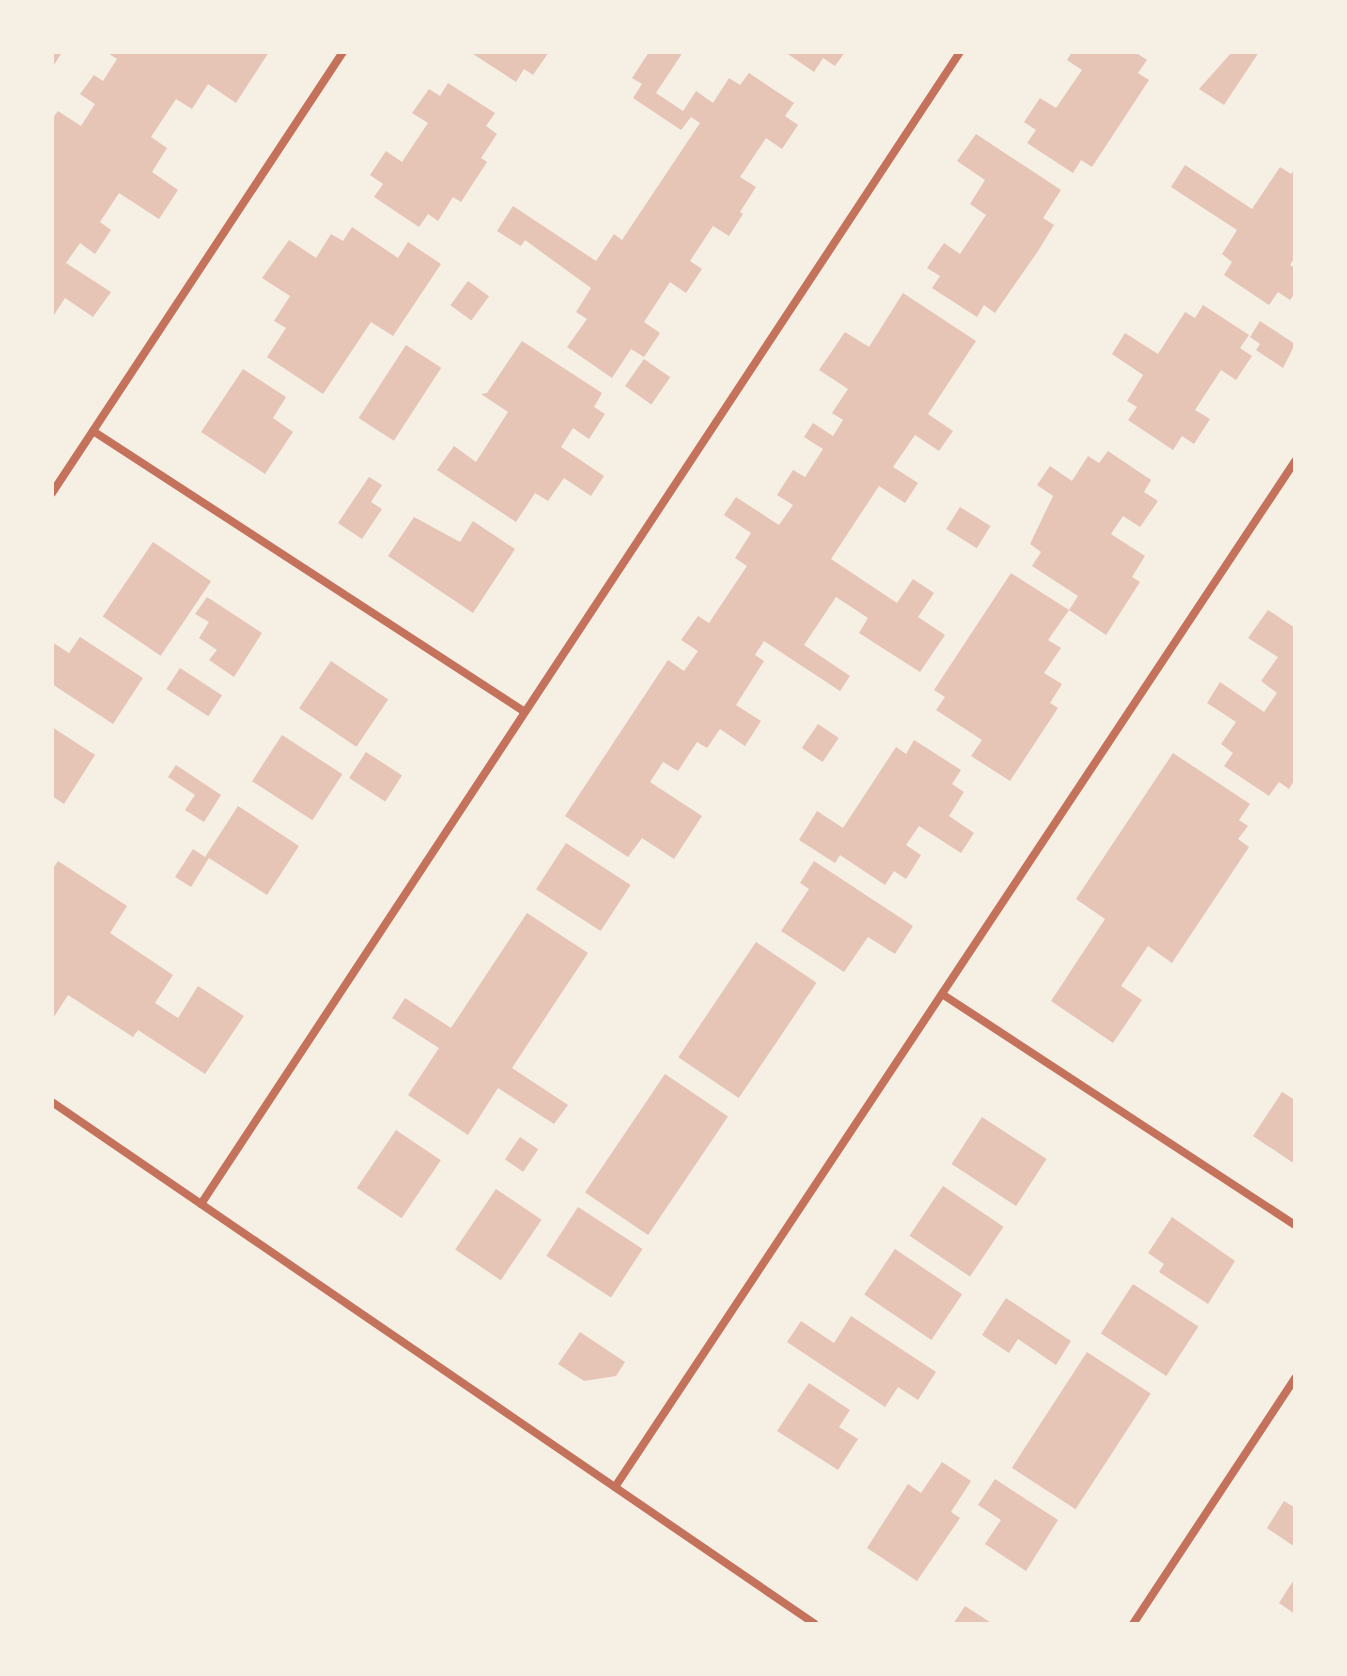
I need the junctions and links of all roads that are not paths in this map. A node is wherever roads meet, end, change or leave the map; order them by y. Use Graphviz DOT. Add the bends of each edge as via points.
graph roads {
  1 [pos="343,52"];
  2 [pos="960,52"];
  3 [pos="93,431"];
  4 [pos="1295,461"];
  5 [pos="52,493"];
  6 [pos="525,712"];
  7 [pos="942,994"];
  8 [pos="52,1102"];
  9 [pos="201,1204"];
  10 [pos="1295,1225"];
  11 [pos="1295,1378"];
  12 [pos="615,1487"];
  13 [pos="815,1624"];
  14 [pos="1133,1624"];
  1 -- 3 [label="street"];
  2 -- 6 [label="street"];
  3 -- 5 [label="street"];
  3 -- 6 [label="street"];
  4 -- 7 [label="street"];
  6 -- 9 [label="street"];
  7 -- 10 [label="street"];
  7 -- 12 [label="street"];
  8 -- 9 [label="street"];
  9 -- 12 [label="street"];
  11 -- 14 [label="street"];
  12 -- 13 [label="street"];
}
